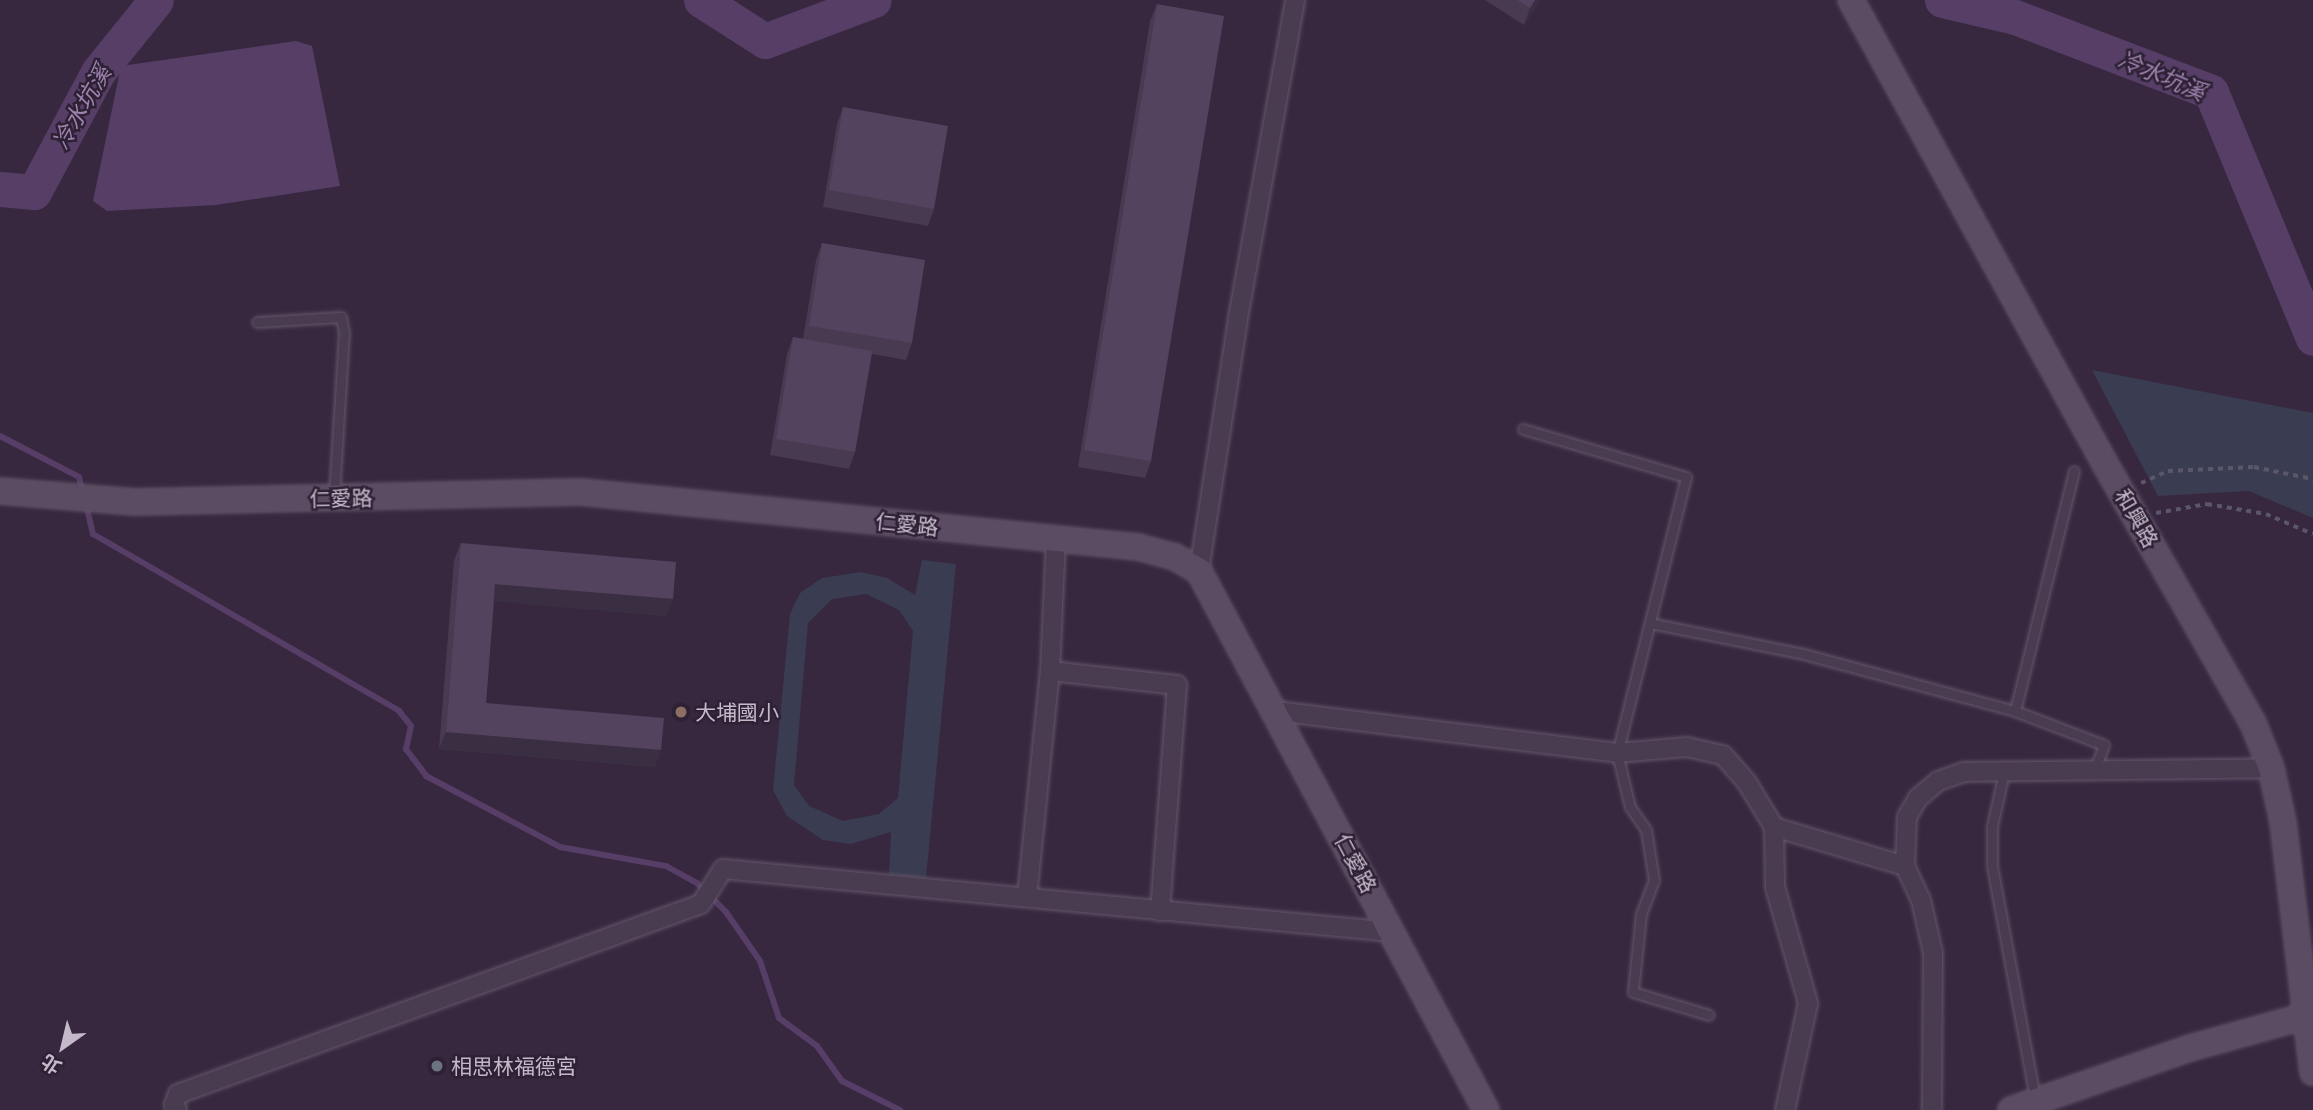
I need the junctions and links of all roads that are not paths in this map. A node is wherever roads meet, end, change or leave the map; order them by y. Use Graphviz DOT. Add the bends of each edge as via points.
graph roads {
  1 [pos="1295,0"];
  2 [pos="1852,1"];
  3 [pos="257,322"];
  4 [pos="1523,429"];
  5 [pos="2074,471"];
  6 [pos="0,491"];
  7 [pos="334,498"];
  8 [pos="1056,539"];
  9 [pos="1199,571"];
  10 [pos="1650,623"];
  11 [pos="1050,671"];
  12 [pos="1276,711"];
  13 [pos="2015,711"];
  14 [pos="1617,752"];
  15 [pos="2272,768"];
  16 [pos="2094,771"];
  17 [pos="2004,772"];
  18 [pos="1774,827"];
  19 [pos="1905,866"];
  20 [pos="1027,897"];
  21 [pos="1160,911"];
  22 [pos="1392,932"];
  23 [pos="1709,1015"];
  24 [pos="2309,1015"];
  25 [pos="2313,1072"];
  26 [pos="2036,1100"];
  27 [pos="177,1110"];
  28 [pos="1486,1110"];
  29 [pos="1785,1110"];
  30 [pos="1932,1110"];
  31 [pos="2011,1110"];
  1 -- 9 [label="street"];
  2 -- 15 [label="street, 和興路" via="2253,723"];
  3 -- 7 [label="lane" via="341,317 344,332"];
  4 -- 10 [label="lane" via="1686,477"];
  5 -- 13 [label="lane"];
  6 -- 7 [label="street, 仁愛路" via="135,502"];
  7 -- 8 [label="street, 仁愛路" via="581,492"];
  8 -- 9 [label="street, 仁愛路" via="1138,547 1175,557"];
  8 -- 11 [label="street"];
  9 -- 12 [label="street, 仁愛路"];
  10 -- 13 [label="lane" via="1804,654"];
  10 -- 14 [label="lane"];
  11 -- 20 [label="street"];
  11 -- 21 [label="street" via="1177,685"];
  12 -- 14 [label="street"];
  12 -- 22 [label="street, 仁愛路"];
  13 -- 16 [label="lane" via="2104,745"];
  14 -- 18 [label="street" via="1687,747 1723,755 1746,781"];
  14 -- 23 [label="lane" via="1630,807 1646,830 1654,880 1641,914 1633,992"];
  15 -- 16 [label="street"];
  15 -- 24 [label="street, 和興路"];
  16 -- 17 [label="street"];
  17 -- 19 [label="street" via="1964,772 1938,781 1918,798 1907,817"];
  17 -- 26 [label="lane" via="1992,826 1992,866"];
  18 -- 19 [label="street"];
  18 -- 29 [label="street" via="1775,887 1808,1003"];
  19 -- 30 [label="street" via="1921,900 1933,953"];
  20 -- 21 [label="street"];
  20 -- 27 [label="street" via="723,869 701,904 178,1094"];
  21 -- 22 [label="street"];
  22 -- 28 [label="street, 仁愛路"];
  24 -- 25 [label="street, 和興路"];
  24 -- 26 [label="street" via="2190,1048"];
  26 -- 31 [label="street"];
}
